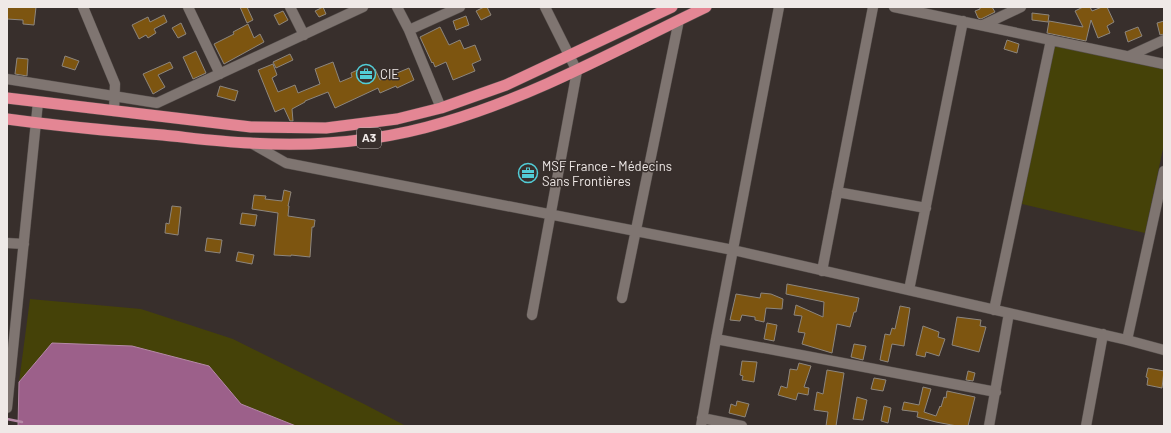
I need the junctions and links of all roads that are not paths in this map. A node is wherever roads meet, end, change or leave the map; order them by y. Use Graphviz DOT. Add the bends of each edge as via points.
graph roads {
  1 [pos="83,7"];
  2 [pos="188,7"];
  3 [pos="290,7"];
  4 [pos="363,7"];
  5 [pos="397,7"];
  6 [pos="460,7"];
  7 [pos="545,7"];
  8 [pos="672,7"];
  9 [pos="706,7"];
  10 [pos="779,7"];
  11 [pos="873,7"];
  12 [pos="894,7"];
  13 [pos="1021,7"];
  14 [pos="678,20"];
  15 [pos="963,21"];
  16 [pos="983,25"];
  17 [pos="410,30"];
  18 [pos="304,35"];
  19 [pos="1051,40"];
  20 [pos="1164,40"];
  21 [pos="570,55"];
  22 [pos="1129,56"];
  23 [pos="1164,64"];
  24 [pos="577,71"];
  25 [pos="220,74"];
  26 [pos="7,79"];
  27 [pos="114,97"];
  28 [pos="7,98"];
  29 [pos="38,102"];
  30 [pos="441,108"];
  31 [pos="114,111"];
  32 [pos="7,119"];
  33 [pos="37,123"];
  34 [pos="251,143"];
  35 [pos="1164,171"];
  36 [pos="837,192"];
  37 [pos="926,208"];
  38 [pos="551,214"];
  39 [pos="636,232"];
  40 [pos="7,242"];
  41 [pos="24,244"];
  42 [pos="733,250"];
  43 [pos="822,271"];
  44 [pos="909,290"];
  45 [pos="622,298"];
  46 [pos="994,310"];
  47 [pos="1009,313"];
  48 [pos="532,315"];
  49 [pos="1104,334"];
  50 [pos="716,339"];
  51 [pos="1127,340"];
  52 [pos="1164,350"];
  53 [pos="996,392"];
  54 [pos="7,408"];
  55 [pos="702,422"];
  56 [pos="742,426"];
  57 [pos="989,426"];
  58 [pos="1086,426"];
  1 -- 27 [label="street" via="115,84"];
  2 -- 25 [label="street"];
  3 -- 18 [label="street"];
  4 -- 18 [label="street"];
  5 -- 17 [label="street"];
  6 -- 17 [label="street"];
  7 -- 21 [label="street"];
  8 -- 21 [label="highway, A3"];
  9 -- 14 [label="highway, A3"];
  10 -- 42 [label="street"];
  11 -- 36 [label="street"];
  12 -- 15 [label="street"];
  13 -- 16 [label="street"];
  14 -- 24 [label="highway, A3"];
  14 -- 39 [label="street"];
  15 -- 16 [label="street"];
  15 -- 37 [label="street"];
  16 -- 19 [label="street"];
  17 -- 30 [label="street"];
  18 -- 25 [label="street"];
  19 -- 22 [label="street"];
  19 -- 46 [label="street"];
  20 -- 22 [label="street"];
  21 -- 24 [label="street"];
  21 -- 30 [label="highway, A3" via="506,85"];
  22 -- 23 [label="street"];
  24 -- 34 [label="highway, A3" via="511,99 446,122 398,134 325,144"];
  24 -- 38 [label="street"];
  25 -- 27 [label="street" via="157,103"];
  26 -- 27 [label="street"];
  27 -- 31 [label="street"];
  28 -- 29 [label="highway, A3"];
  29 -- 31 [label="highway, A3"];
  29 -- 33 [label="street"];
  30 -- 31 [label="highway, A3" via="397,119 326,128 251,127"];
  32 -- 33 [label="highway, A3"];
  33 -- 34 [label="highway, A3"];
  33 -- 41 [label="street"];
  34 -- 38 [label="street" via="286,163"];
  35 -- 51 [label="street"];
  36 -- 37 [label="street"];
  36 -- 43 [label="street"];
  37 -- 44 [label="street"];
  38 -- 39 [label="street"];
  38 -- 48 [label="street"];
  39 -- 42 [label="street"];
  39 -- 45 [label="street"];
  40 -- 41 [label="street"];
  41 -- 54 [label="street"];
  42 -- 43 [label="street"];
  42 -- 50 [label="street"];
  43 -- 44 [label="street"];
  44 -- 46 [label="street"];
  46 -- 47 [label="street"];
  47 -- 49 [label="street"];
  47 -- 53 [label="street"];
  49 -- 51 [label="street"];
  49 -- 58 [label="street"];
  50 -- 53 [label="street"];
  50 -- 55 [label="street"];
  51 -- 52 [label="street"];
  53 -- 57 [label="street"];
  55 -- 56 [label="street"];
}
